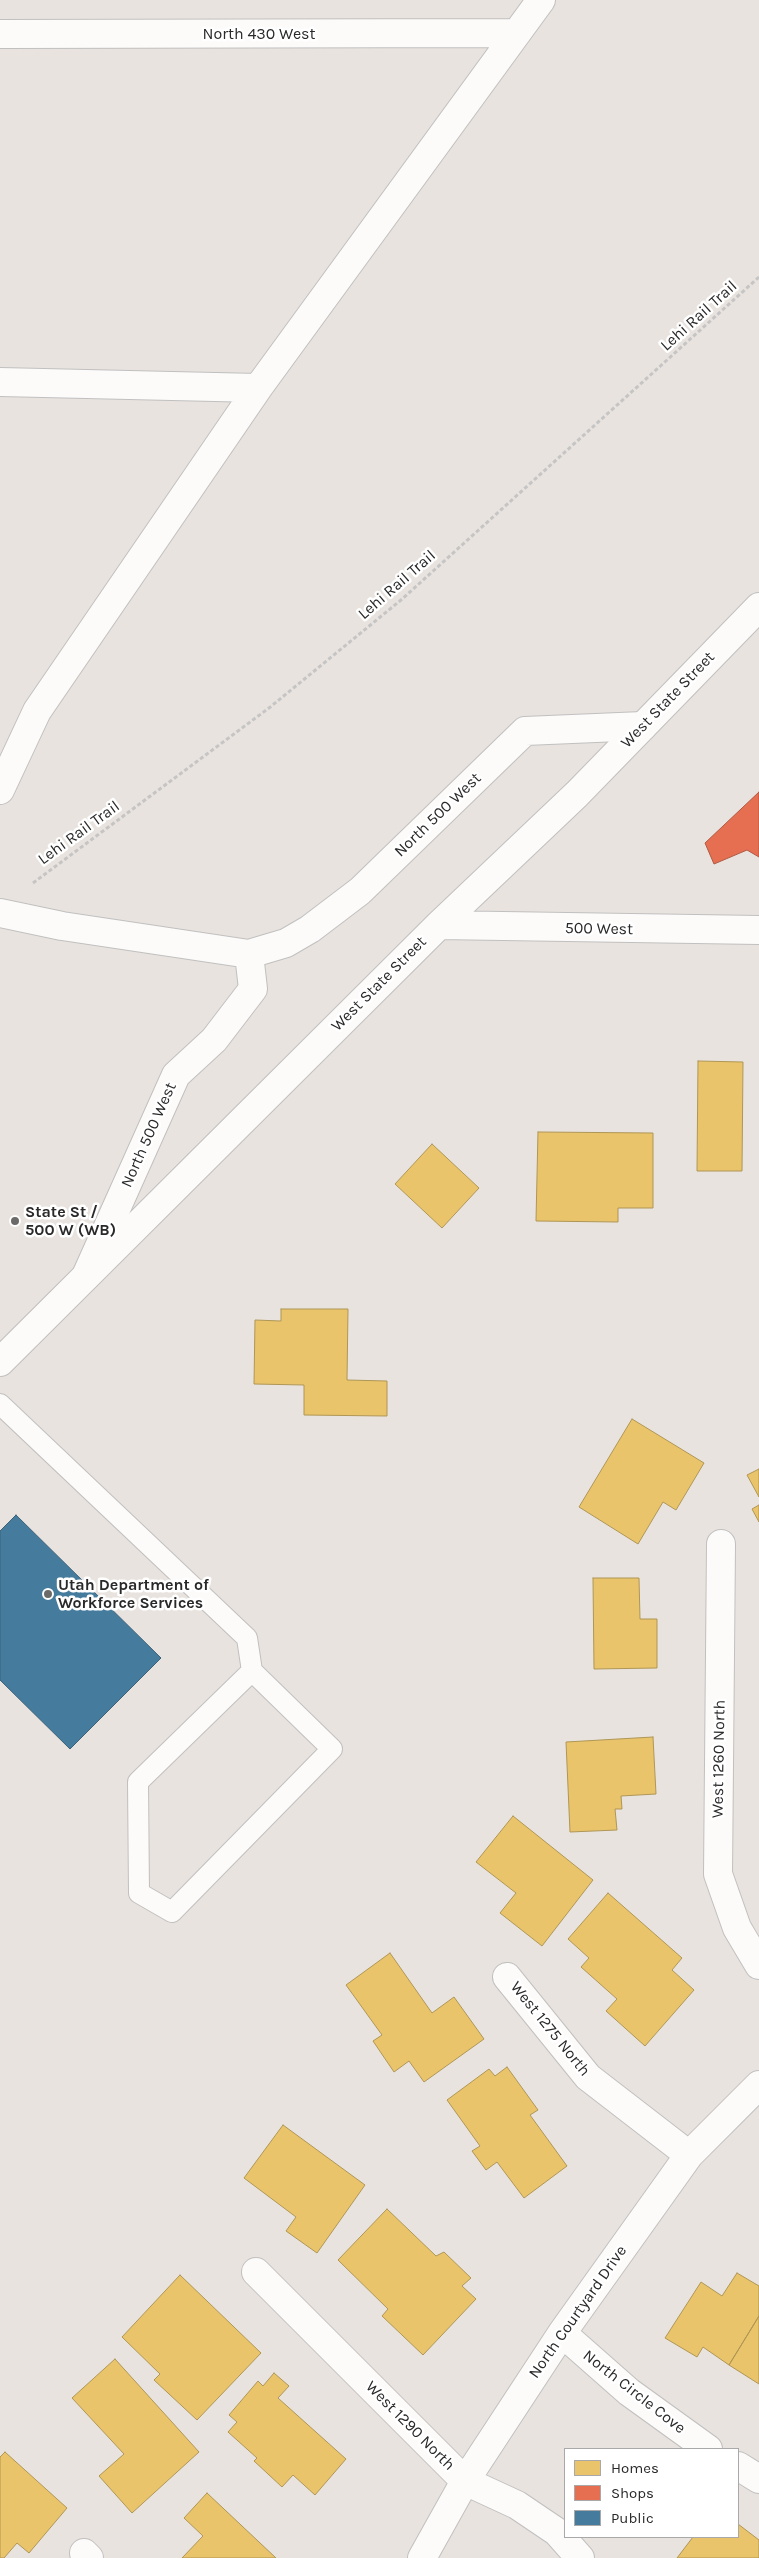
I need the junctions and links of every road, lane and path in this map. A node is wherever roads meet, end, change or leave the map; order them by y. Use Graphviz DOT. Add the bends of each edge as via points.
graph roads {
  1 [pos="541,0"];
  2 [pos="517,33"];
  3 [pos="0,34"];
  4 [pos="759,277"];
  5 [pos="0,382"];
  6 [pos="258,388"];
  7 [pos="759,607"];
  8 [pos="643,726"];
  9 [pos="0,790"];
  10 [pos="29,886"];
  11 [pos="0,912"];
  12 [pos="439,925"];
  13 [pos="759,930"];
  14 [pos="249,954"];
  15 [pos="85,1278"];
  16 [pos="0,1362"];
  17 [pos="0,1404"];
  18 [pos="721,1544"];
  19 [pos="252,1671"];
  20 [pos="759,1965"];
  21 [pos="507,1976"];
  22 [pos="759,2085"];
  23 [pos="689,2155"];
  24 [pos="256,2272"];
  25 [pos="562,2333"];
  26 [pos="707,2448"];
  27 [pos="739,2467"];
  28 [pos="759,2479"];
  29 [pos="465,2481"];
  30 [pos="422,2558"];
  31 [pos="580,2558"];
  1 -- 2 [label="street"];
  2 -- 3 [label="street, North 430 West"];
  2 -- 6 [label="street"];
  4 -- 10 [label="path, Lehi Rail Trail" via="401,600 269,708"];
  5 -- 6 [label="street"];
  6 -- 9 [label="street" via="37,711"];
  7 -- 8 [label="street, West State Street"];
  8 -- 12 [label="street, West State Street" via="577,794"];
  8 -- 14 [label="street, North 500 West" via="525,731 360,891 286,943"];
  11 -- 14 [label="street, North 500 West" via="62,926"];
  12 -- 13 [label="street, 500 West"];
  12 -- 15 [label="street, West State Street"];
  14 -- 15 [label="street, North 500 West" via="253,989 214,1040 176,1075"];
  15 -- 16 [label="street, West State Street"];
  17 -- 19 [label="lane" via="248,1638"];
  18 -- 20 [label="street, West 1260 North" via="718,1874 737,1928"];
  19 -- 19 [label="lane" via="138,1782 139,1893 172,1912 332,1749"];
  21 -- 23 [label="street, West 1275 North" via="588,2077"];
  22 -- 23 [label="street, North Courtyard Drive"];
  23 -- 25 [label="street, North Courtyard Drive"];
  24 -- 29 [label="street, West 1290 North"];
  25 -- 26 [label="street, North Circle Cove" via="629,2392"];
  25 -- 29 [label="street, North Courtyard Drive"];
  27 -- 28 [label="street"];
  29 -- 30 [label="street, North Courtyard Drive"];
  29 -- 31 [label="street, West 1290 North" via="517,2504 557,2532"];
}
